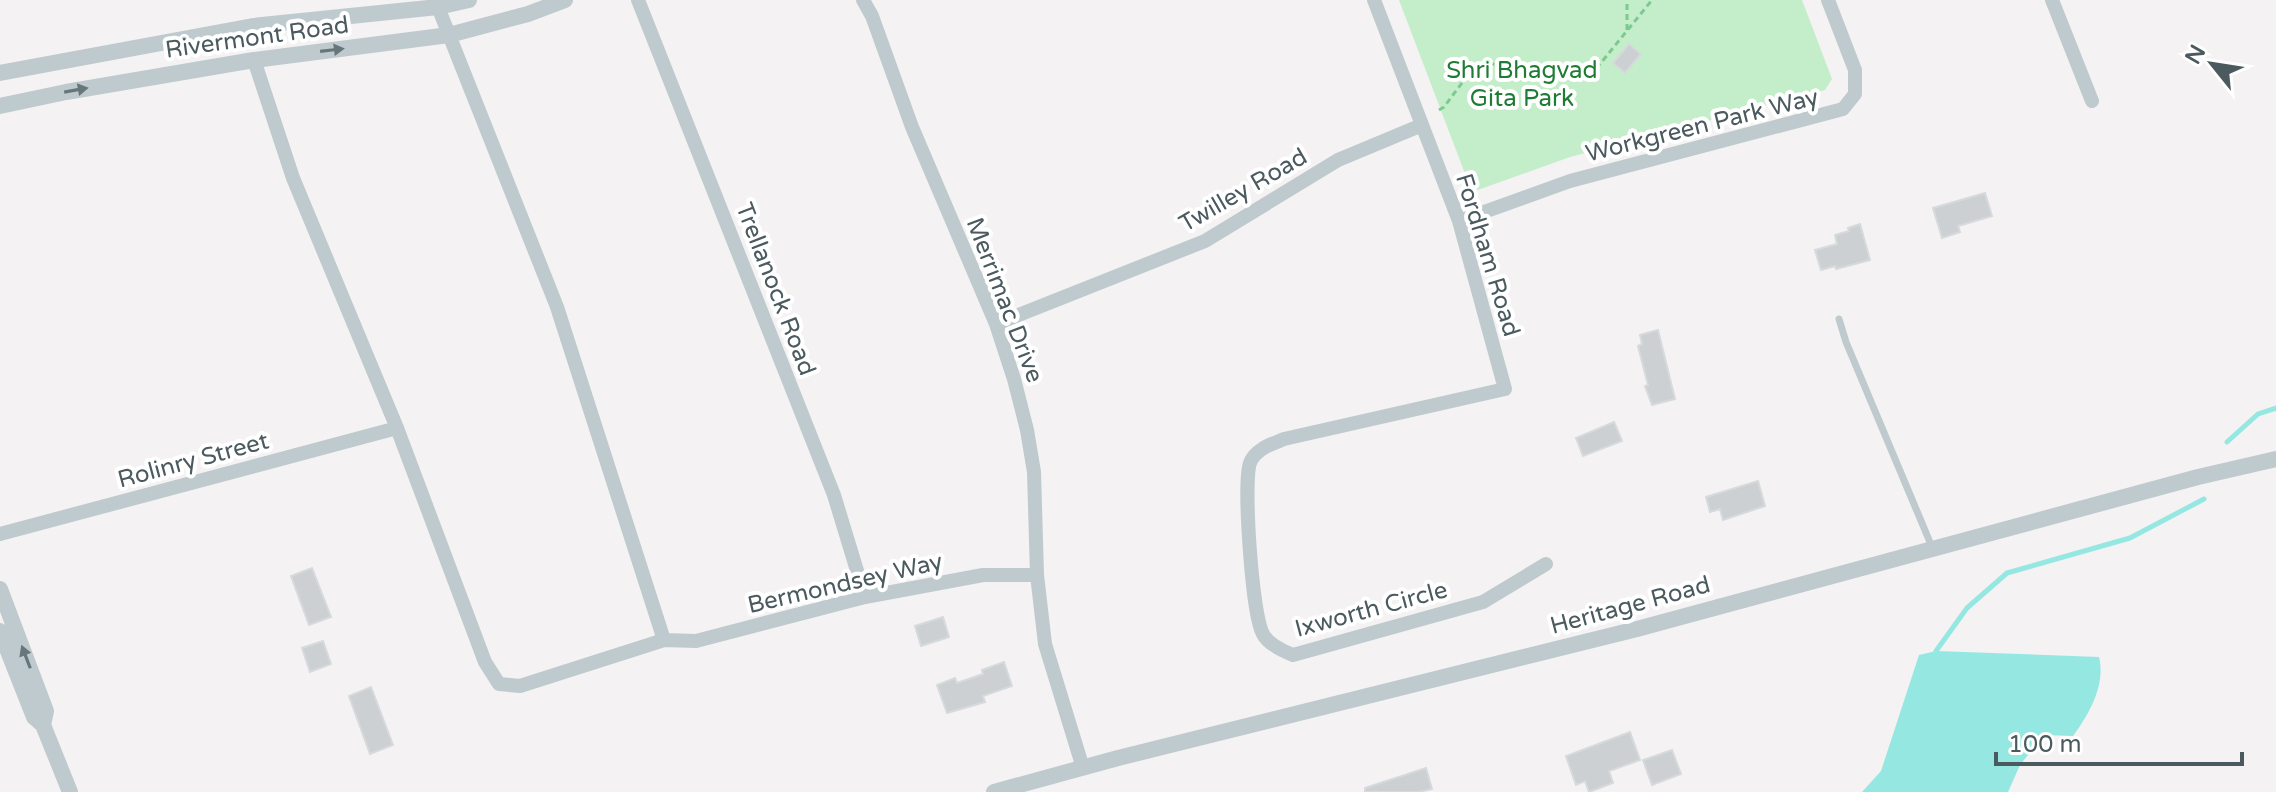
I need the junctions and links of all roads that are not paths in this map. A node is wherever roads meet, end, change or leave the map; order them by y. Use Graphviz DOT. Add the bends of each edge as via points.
graph roads {
  1 [pos="469,0"];
  2 [pos="565,0"];
  3 [pos="638,0"];
  4 [pos="863,0"];
  5 [pos="1374,0"];
  6 [pos="1828,0"];
  7 [pos="2052,0"];
  8 [pos="438,7"];
  9 [pos="449,35"];
  10 [pos="254,60"];
  11 [pos="0,73"];
  12 [pos="2092,101"];
  13 [pos="0,106"];
  14 [pos="1422,125"];
  15 [pos="1459,221"];
  16 [pos="1839,319"];
  17 [pos="996,324"];
  18 [pos="1505,389"];
  19 [pos="397,428"];
  20 [pos="2276,459"];
  21 [pos="0,534"];
  22 [pos="1933,549"];
  23 [pos="1546,564"];
  24 [pos="1037,575"];
  25 [pos="0,589"];
  26 [pos="865,597"];
  27 [pos="0,631"];
  28 [pos="664,640"];
  29 [pos="43,725"];
  30 [pos="1083,768"];
  31 [pos="70,792"];
  32 [pos="994,792"];
  1 -- 8 [label="street, Rivermont Road"];
  2 -- 9 [label="street, Rivermont Road"];
  3 -- 26 [label="street, Trellanock Road" via="834,495"];
  4 -- 17 [label="street, Merrimac Drive"];
  5 -- 14 [label="street, Fordham Road"];
  6 -- 15 [label="street, Workgreen Park Way" via="1855,70 1855,94 1843,109 1570,181"];
  7 -- 12 [label="street"];
  8 -- 9 [label="street"];
  8 -- 11 [label="street, Rivermont Road" via="253,26"];
  10 -- 9 [label="street, Rivermont Road, one-way"];
  9 -- 28 [label="street" via="557,307"];
  13 -- 10 [label="street, Rivermont Road, one-way"];
  10 -- 19 [label="street" via="293,178"];
  14 -- 15 [label="street, Fordham Road"];
  14 -- 17 [label="street, Twilley Road" via="1338,160 1205,241"];
  15 -- 18 [label="street, Fordham Road"];
  16 -- 22 [label="lane"];
  17 -- 24 [label="street, Merrimac Drive" via="1034,472"];
  18 -- 23 [label="street, Ixworth Circle" via="1262,448 1250,461 1248,479 1257,614 1263,636 1293,655 1483,602"];
  19 -- 21 [label="street, Rolinry Street"];
  19 -- 28 [label="street, Bermondsey Way" via="485,662 499,684 520,686"];
  20 -- 22 [label="street, Heritage Road"];
  22 -- 30 [label="street, Heritage Road"];
  24 -- 26 [label="street, Bermondsey Way" via="983,575"];
  24 -- 30 [label="street, Merrimac Drive" via="1045,644"];
  29 -- 25 [label="street, one-way" via="46,711"];
  26 -- 28 [label="street, Bermondsey Way" via="696,641"];
  27 -- 29 [label="street" via="34,717"];
  29 -- 31 [label="street"];
  30 -- 32 [label="street, Heritage Road"];
}
